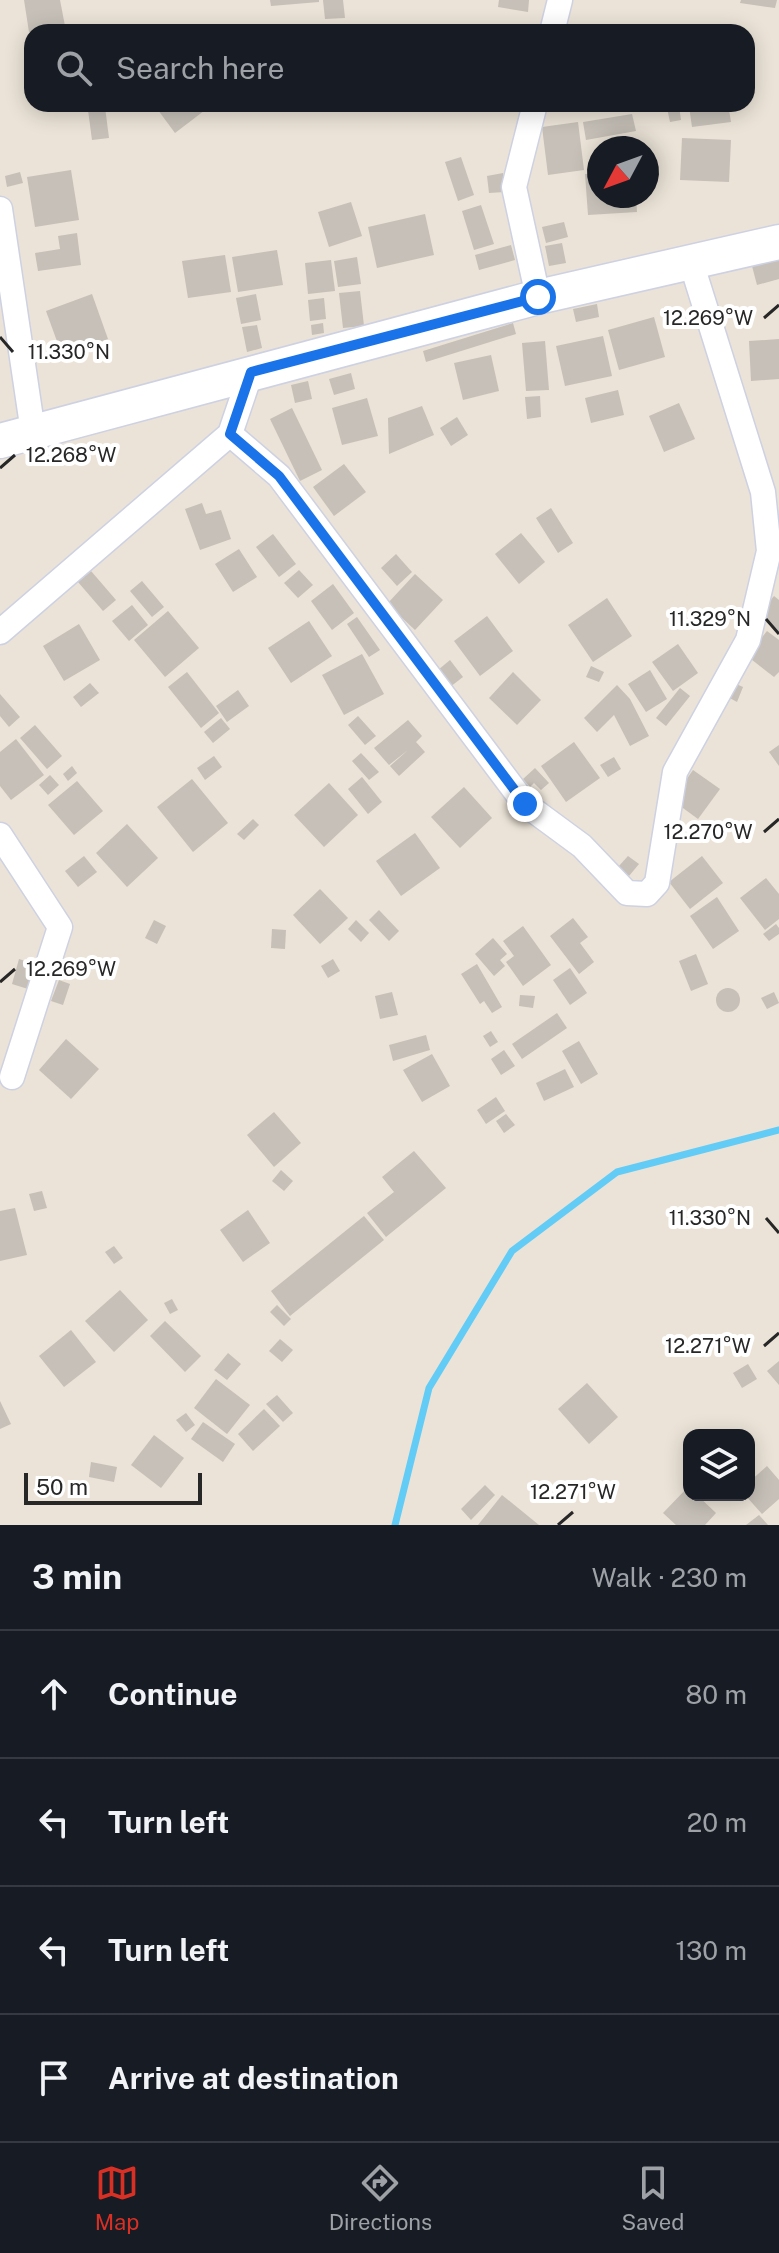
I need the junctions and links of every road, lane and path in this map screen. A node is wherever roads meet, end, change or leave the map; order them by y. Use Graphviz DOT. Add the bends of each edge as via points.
graph roads {
  1 [pos="560,0"];
  2 [pos="554,24"];
  3 [pos="533,112"];
  4 [pos="0,209"];
  5 [pos="779,242"];
  6 [pos="691,262"];
  7 [pos="538,297"];
  8 [pos="251,372"];
  9 [pos="33,432"];
  10 [pos="230,434"];
  11 [pos="0,441"];
  12 [pos="0,632"];
  13 [pos="0,835"];
  14 [pos="12,1077"];
  1 -- 2 [label="street"];
  3 -- 7 [label="street" via="514,187"];
  4 -- 9 [label="street"];
  5 -- 6 [label="street"];
  6 -- 7 [label="street"];
  6 -- 10 [label="street" via="763,492 769,551 748,640 675,772 657,883 647,894 627,893 582,846 525,804 279,476"];
  7 -- 8 [label="street"];
  8 -- 9 [label="street"];
  8 -- 10 [label="street"];
  9 -- 11 [label="street"];
  10 -- 12 [label="street"];
  13 -- 14 [label="street" via="60,927"];
}
